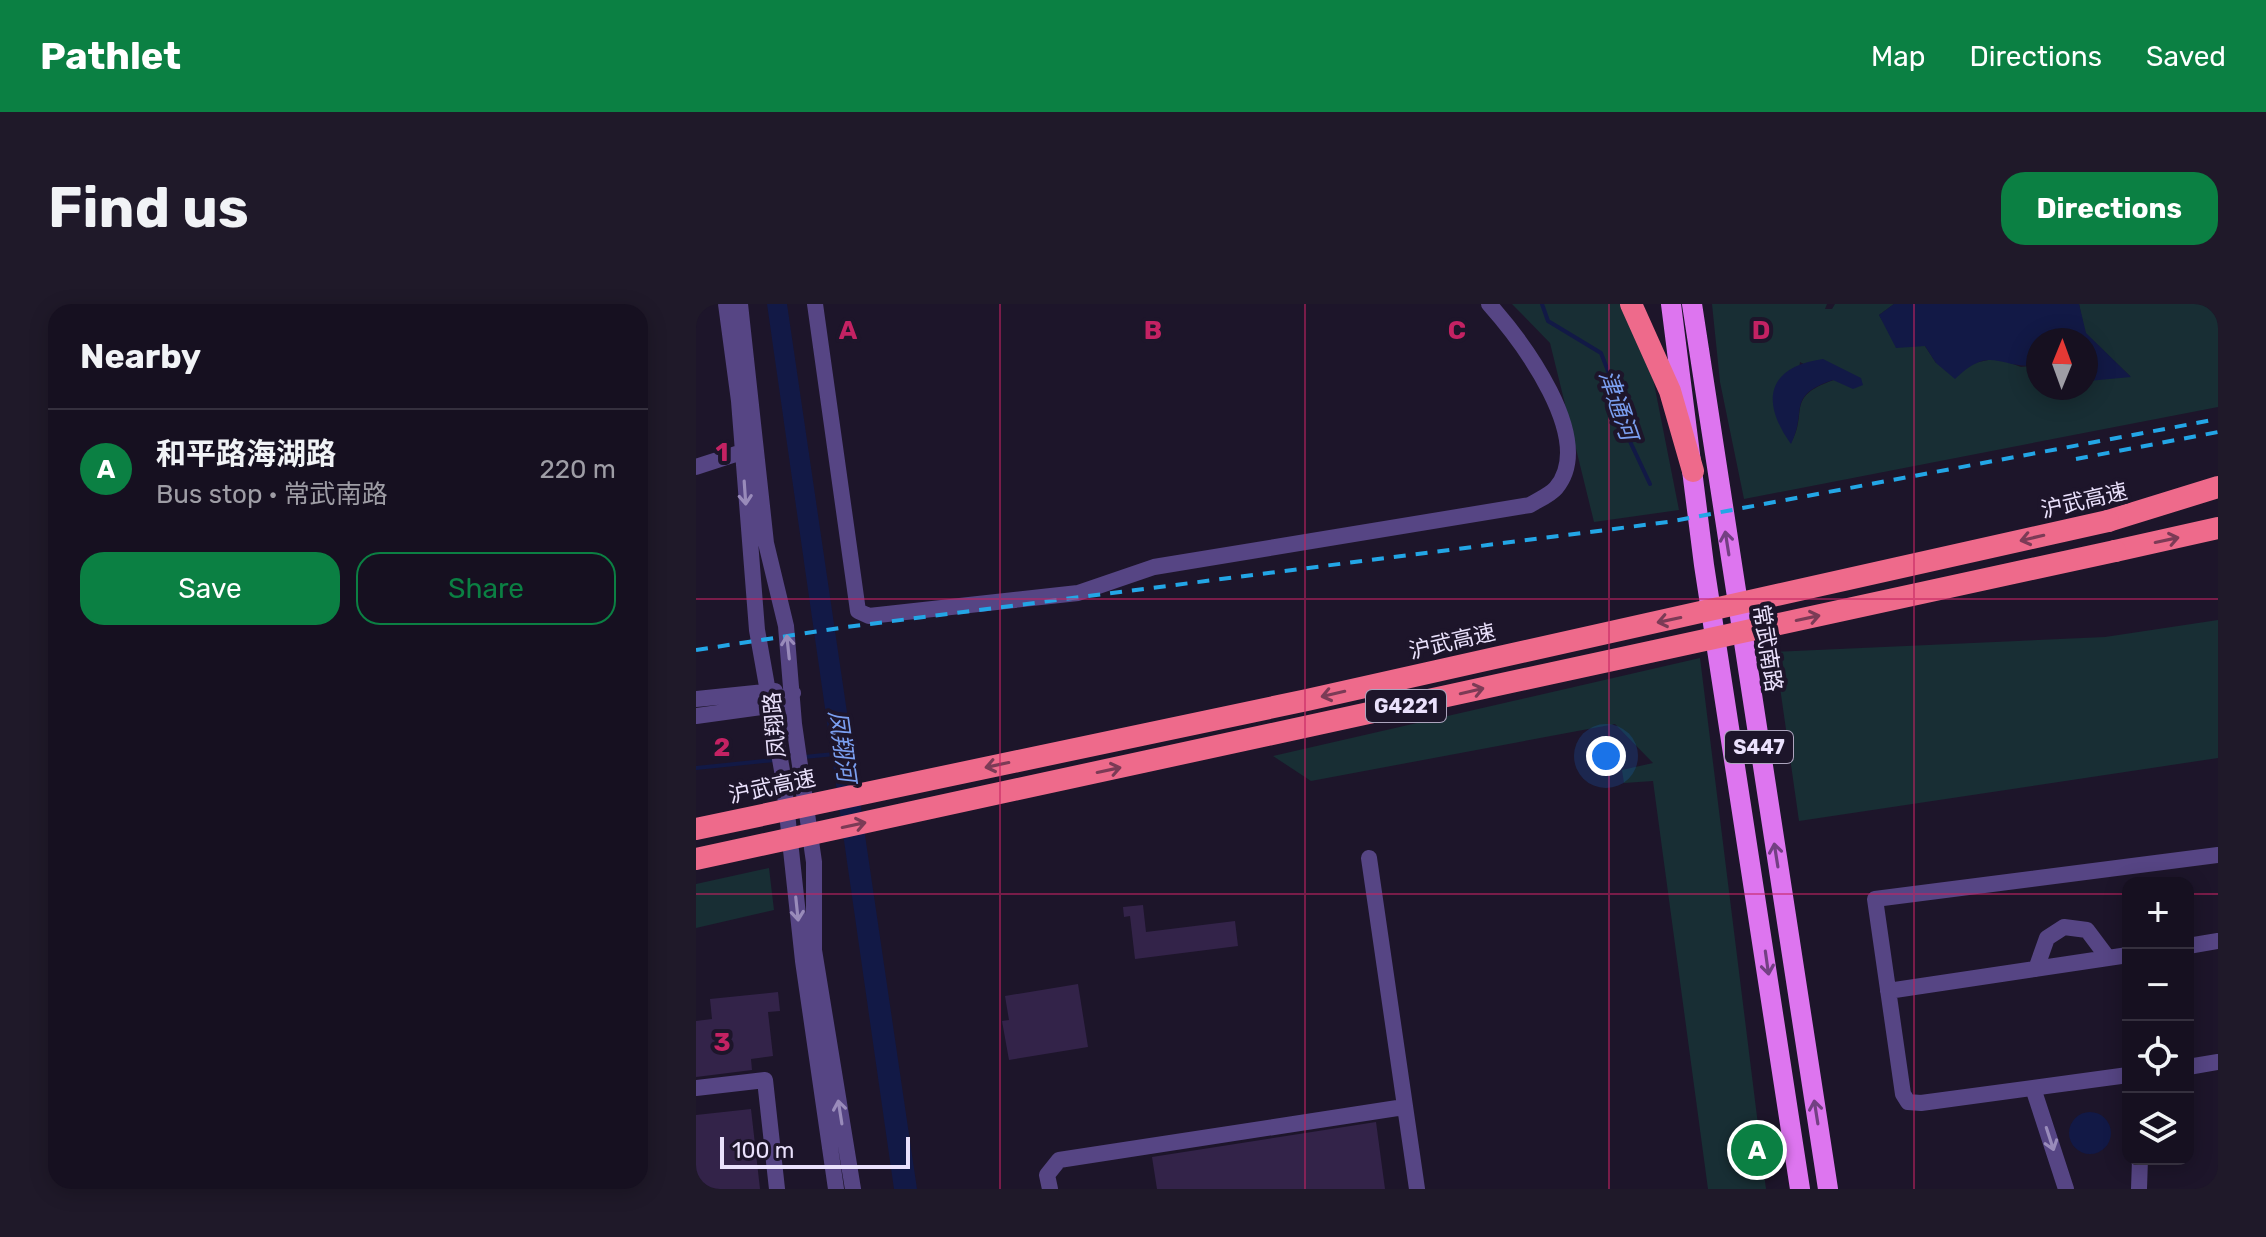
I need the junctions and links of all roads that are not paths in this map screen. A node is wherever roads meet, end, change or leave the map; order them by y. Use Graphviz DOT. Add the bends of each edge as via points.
graph roads {
  1 [pos="815,304"];
  2 [pos="1489,304"];
  3 [pos="1631,304"];
  4 [pos="1671,304"];
  5 [pos="1692,304"];
  6 [pos="735,305"];
  7 [pos="742,452"];
  8 [pos="696,467"];
  9 [pos="1693,471"];
  10 [pos="2218,487"];
  11 [pos="2218,497"];
  12 [pos="2108,521"];
  13 [pos="2218,528"];
  14 [pos="793,693"];
  15 [pos="768,698"];
  16 [pos="696,699"];
  17 [pos="696,716"];
  18 [pos="696,829"];
  19 [pos="2218,855"];
  20 [pos="1369,858"];
  21 [pos="696,859"];
  22 [pos="2218,941"];
  23 [pos="2194,945"];
  24 [pos="2122,956"];
  25 [pos="2108,958"];
  26 [pos="2036,969"];
  27 [pos="1888,991"];
  28 [pos="2218,1062"];
  29 [pos="2194,1066"];
  30 [pos="2122,1076"];
  31 [pos="696,1088"];
  32 [pos="2033,1088"];
  33 [pos="1404,1107"];
  34 [pos="2140,1165"];
  35 [pos="777,1189"];
  36 [pos="836,1189"];
  37 [pos="853,1189"];
  38 [pos="1050,1189"];
  39 [pos="1417,1189"];
  40 [pos="1800,1189"];
  41 [pos="1828,1189"];
  42 [pos="2066,1189"];
  43 [pos="2139,1189"];
  1 -- 2 [label="street" via="858,611 869,616 1078,593 1154,567 1530,505 1556,489 1567,463 1565,431 1541,375"];
  3 -- 9 [label="highway" via="1661,366"];
  4 -- 9 [label="main road, S447"];
  41 -- 5 [label="main road, 常武南路 / S447, one-way"];
  6 -- 7 [label="street, 凤翔路"];
  14 -- 6 [label="street, 凤翔路, one-way" via="786,626 766,543"];
  7 -- 8 [label="street"];
  7 -- 15 [label="street, 凤翔路, one-way" via="748,548"];
  9 -- 40 [label="main road, S447, one-way"];
  10 -- 12 [label="highway"];
  11 -- 12 [label="highway, 沪武高速 / G4221"];
  12 -- 18 [label="highway, 沪武高速 / G4221, one-way, bridge" via="1307,700"];
  21 -- 13 [label="highway, G4221, one-way, bridge"];
  14 -- 15 [label="street"];
  37 -- 14 [label="street, 凤翔路, one-way" via="814,950 814,862"];
  15 -- 16 [label="street"];
  15 -- 17 [label="street"];
  15 -- 36 [label="street, 凤翔路, one-way" via="783,776"];
  19 -- 27 [label="street" via="1875,899"];
  20 -- 33 [label="street"];
  22 -- 23 [label="street"];
  24 -- 25 [label="street"];
  25 -- 26 [label="street"];
  25 -- 26 [label="street" via="2087,930 2064,927 2047,938"];
  26 -- 27 [label="street"];
  27 -- 32 [label="street" via="1908,1102"];
  28 -- 29 [label="street"];
  30 -- 32 [label="street"];
  31 -- 35 [label="street" via="765,1080"];
  32 -- 42 [label="street, one-way"];
  33 -- 38 [label="street" via="1059,1160 1047,1175"];
  33 -- 39 [label="street"];
  34 -- 43 [label="street"];
}
